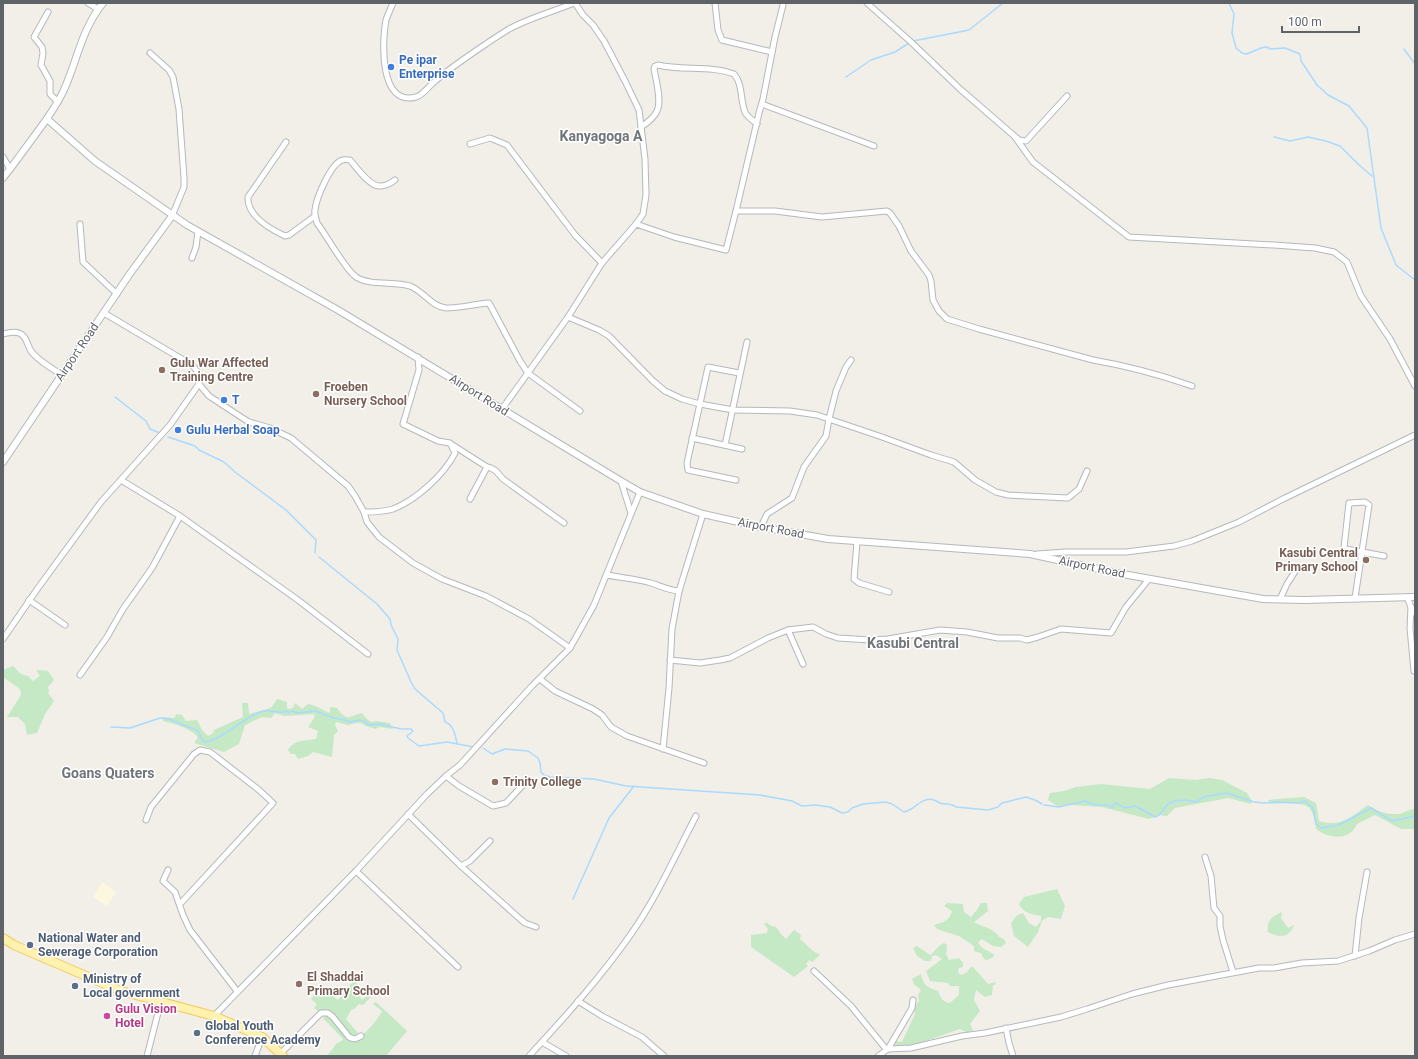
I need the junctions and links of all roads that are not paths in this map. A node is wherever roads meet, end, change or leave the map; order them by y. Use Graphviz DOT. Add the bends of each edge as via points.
graph roads {
  1 [pos="88,3"];
  2 [pos="104,3"];
  3 [pos="393,3"];
  4 [pos="574,3"];
  5 [pos="715,3"];
  6 [pos="867,3"];
  7 [pos="783,5"];
  8 [pos="98,9"];
  9 [pos="48,12"];
  10 [pos="772,52"];
  11 [pos="150,53"];
  12 [pos="1067,96"];
  13 [pos="58,102"];
  14 [pos="762,104"];
  15 [pos="47,119"];
  16 [pos="757,124"];
  17 [pos="641,127"];
  18 [pos="1015,137"];
  19 [pos="286,142"];
  20 [pos="470,144"];
  21 [pos="874,146"];
  22 [pos="3,157"];
  23 [pos="10,169"];
  24 [pos="3,178"];
  25 [pos="395,180"];
  26 [pos="736,211"];
  27 [pos="172,216"];
  28 [pos="315,216"];
  29 [pos="80,224"];
  30 [pos="636,224"];
  31 [pos="198,231"];
  32 [pos="192,258"];
  33 [pos="602,263"];
  34 [pos="117,294"];
  35 [pos="104,313"];
  36 [pos="568,317"];
  37 [pos="3,334"];
  38 [pos="747,342"];
  39 [pos="418,357"];
  40 [pos="851,360"];
  41 [pos="528,373"];
  42 [pos="739,373"];
  43 [pos="62,375"];
  44 [pos="199,384"];
  45 [pos="1192,386"];
  46 [pos="1415,386"];
  47 [pos="700,404"];
  48 [pos="502,409"];
  49 [pos="733,410"];
  50 [pos="580,411"];
  51 [pos="829,419"];
  52 [pos="1415,435"];
  53 [pos="692,438"];
  54 [pos="450,443"];
  55 [pos="725,445"];
  56 [pos="742,449"];
  57 [pos="3,462"];
  58 [pos="487,467"];
  59 [pos="1087,471"];
  60 [pos="121,480"];
  61 [pos="736,480"];
  62 [pos="621,481"];
  63 [pos="640,492"];
  64 [pos="470,499"];
  65 [pos="364,512"];
  66 [pos="631,513"];
  67 [pos="702,514"];
  68 [pos="180,516"];
  69 [pos="564,523"];
  70 [pos="761,527"];
  71 [pos="857,542"];
  72 [pos="1362,552"];
  73 [pos="1030,554"];
  74 [pos="1384,556"];
  75 [pos="1296,570"];
  76 [pos="607,575"];
  77 [pos="1149,578"];
  78 [pos="679,591"];
  79 [pos="889,592"];
  80 [pos="1407,597"];
  81 [pos="1415,597"];
  82 [pos="1355,598"];
  83 [pos="1280,599"];
  84 [pos="29,600"];
  85 [pos="1411,607"];
  86 [pos="1415,613"];
  87 [pos="65,626"];
  88 [pos="788,630"];
  89 [pos="3,639"];
  90 [pos="570,648"];
  91 [pos="368,654"];
  92 [pos="670,660"];
  93 [pos="803,664"];
  94 [pos="1414,671"];
  95 [pos="80,675"];
  96 [pos="540,679"];
  97 [pos="663,749"];
  98 [pos="704,763"];
  99 [pos="446,776"];
  100 [pos="522,786"];
  101 [pos="408,814"];
  102 [pos="696,816"];
  103 [pos="146,820"];
  104 [pos="490,841"];
  105 [pos="1205,857"];
  106 [pos="462,866"];
  107 [pos="168,870"];
  108 [pos="356,871"];
  109 [pos="1367,872"];
  110 [pos="180,904"];
  111 [pos="536,927"];
  112 [pos="1415,934"];
  113 [pos="3,938"];
  114 [pos="1355,956"];
  115 [pos="458,967"];
  116 [pos="814,971"];
  117 [pos="1233,972"];
  118 [pos="237,991"];
  119 [pos="913,1000"];
  120 [pos="161,1001"];
  121 [pos="578,1001"];
  122 [pos="214,1016"];
  123 [pos="1006,1028"];
  124 [pos="361,1036"];
  125 [pos="262,1038"];
  126 [pos="542,1042"];
  127 [pos="887,1049"];
  128 [pos="282,1055"];
  129 [pos="147,1056"];
  130 [pos="255,1056"];
  131 [pos="529,1056"];
  132 [pos="566,1056"];
  133 [pos="664,1056"];
  134 [pos="878,1056"];
  135 [pos="1013,1056"];
  1 -- 8 [label="street"];
  2 -- 8 [label="street"];
  3 -- 4 [label="street" via="386,19 383,50 385,68 393,91 407,98 417,97 465,58 509,29"];
  4 -- 17 [label="street" via="604,41 626,81 639,110"];
  5 -- 10 [label="street" via="718,30 722,40"];
  6 -- 18 [label="street"];
  7 -- 10 [label="street"];
  8 -- 13 [label="street" via="80,42 68,82"];
  9 -- 13 [label="street" via="34,37 42,47 41,64 50,81 50,94"];
  10 -- 14 [label="street"];
  11 -- 27 [label="street" via="169,70 179,109 184,187"];
  12 -- 18 [label="street" via="1026,141"];
  13 -- 15 [label="street"];
  14 -- 16 [label="street"];
  14 -- 21 [label="street"];
  15 -- 23 [label="street"];
  15 -- 27 [label="street, Airport Road" via="95,161"];
  16 -- 17 [label="street" via="745,112 738,80 734,74 705,68 658,65 654,69 658,108 654,116"];
  16 -- 26 [label="street"];
  17 -- 30 [label="street" via="646,195 643,214"];
  18 -- 46 [label="street" via="1033,162 1129,237 1274,245 1334,252 1347,262 1361,296 1390,339"];
  19 -- 28 [label="street" via="248,197 249,207 257,218 285,236"];
  20 -- 33 [label="street" via="490,138 507,146 575,235"];
  22 -- 23 [label="street"];
  23 -- 24 [label="street"];
  25 -- 28 [label="street" via="375,186 350,160 344,160 335,165 330,172 316,206"];
  26 -- 30 [label="street" via="726,250"];
  26 -- 45 [label="street" via="822,217 887,211 929,275 933,300 947,319 979,330 1087,358 1140,369"];
  27 -- 31 [label="street, Airport Road"];
  27 -- 34 [label="street, Airport Road"];
  28 -- 41 [label="street" via="348,269 358,278 408,285 446,308 489,303"];
  29 -- 34 [label="street" via="83,262"];
  30 -- 33 [label="street"];
  31 -- 32 [label="street"];
  31 -- 39 [label="street, Airport Road"];
  33 -- 36 [label="street"];
  34 -- 35 [label="street, Airport Road"];
  35 -- 43 [label="street, Airport Road"];
  35 -- 44 [label="street" via="192,365 197,371"];
  36 -- 41 [label="street"];
  36 -- 47 [label="street" via="608,336 665,391"];
  37 -- 43 [label="street" via="21,334 34,355"];
  38 -- 42 [label="street"];
  39 -- 48 [label="street, Airport Road"];
  39 -- 54 [label="street" via="419,370 403,424 438,441"];
  40 -- 51 [label="street" via="836,391"];
  41 -- 48 [label="street"];
  41 -- 50 [label="street"];
  42 -- 47 [label="street" via="708,367"];
  42 -- 49 [label="street"];
  43 -- 57 [label="street, Airport Road"];
  44 -- 60 [label="street" via="170,425"];
  44 -- 65 [label="street" via="209,396 245,420 291,438 348,486"];
  47 -- 49 [label="street"];
  47 -- 53 [label="street"];
  48 -- 62 [label="street, Airport Road"];
  49 -- 51 [label="street" via="790,411"];
  49 -- 55 [label="street"];
  51 -- 59 [label="street" via="954,462 991,490 1008,495 1068,498 1079,489"];
  51 -- 70 [label="street" via="826,436 804,467 792,498 767,514"];
  52 -- 73 [label="street" via="1239,522 1192,541 1126,552"];
  53 -- 55 [label="street"];
  53 -- 61 [label="street" via="688,470"];
  54 -- 58 [label="street"];
  54 -- 65 [label="street" via="455,453 429,486 393,509"];
  55 -- 56 [label="street"];
  58 -- 64 [label="street"];
  58 -- 69 [label="street" via="496,471"];
  60 -- 68 [label="street"];
  60 -- 84 [label="street" via="101,502"];
  62 -- 63 [label="street, Airport Road"];
  62 -- 66 [label="street"];
  63 -- 66 [label="street"];
  63 -- 67 [label="street, Airport Road"];
  65 -- 90 [label="street" via="367,522 380,537 413,563 523,616"];
  66 -- 76 [label="street"];
  67 -- 70 [label="street, Airport Road"];
  67 -- 78 [label="street"];
  68 -- 91 [label="street" via="298,600"];
  68 -- 95 [label="street" via="152,568"];
  70 -- 71 [label="street, Airport Road"];
  71 -- 73 [label="street, Airport Road"];
  71 -- 79 [label="street" via="854,579 859,583"];
  72 -- 72 [label="street" via="1344,548 1349,502 1367,502 1369,505"];
  72 -- 74 [label="street"];
  72 -- 82 [label="street"];
  73 -- 77 [label="street, Airport Road"];
  75 -- 83 [label="street"];
  76 -- 78 [label="street"];
  76 -- 90 [label="street" via="585,623"];
  77 -- 83 [label="street, Airport Road" via="1247,597"];
  77 -- 88 [label="street" via="1126,607 1111,633 1062,629 1027,640 940,630 870,640 838,638 812,627"];
  78 -- 92 [label="street" via="672,629"];
  80 -- 81 [label="street, Airport Road"];
  80 -- 82 [label="street, Airport Road"];
  80 -- 85 [label="street"];
  82 -- 83 [label="street, Airport Road"];
  84 -- 87 [label="street"];
  84 -- 89 [label="street"];
  85 -- 86 [label="street"];
  85 -- 94 [label="street"];
  88 -- 92 [label="street" via="730,658 700,662"];
  88 -- 93 [label="street"];
  90 -- 96 [label="street"];
  92 -- 97 [label="street"];
  96 -- 97 [label="street" via="555,691 602,715 611,727 627,736"];
  96 -- 99 [label="street" via="460,765"];
  97 -- 98 [label="street"];
  99 -- 100 [label="street" via="493,806 506,803"];
  99 -- 101 [label="street"];
  101 -- 106 [label="street"];
  101 -- 108 [label="street"];
  102 -- 121 [label="street" via="662,883 632,933"];
  103 -- 110 [label="street" via="151,807 200,750 210,752 273,803"];
  104 -- 106 [label="street"];
  105 -- 117 [label="street" via="1211,876 1214,908 1220,916 1223,940"];
  106 -- 111 [label="street" via="525,923"];
  107 -- 110 [label="street" via="163,881 175,892"];
  108 -- 115 [label="street"];
  108 -- 118 [label="street"];
  109 -- 114 [label="street" via="1358,918"];
  110 -- 118 [label="street" via="190,930"];
  112 -- 114 [label="street"];
  113 -- 120 [label="main road" via="120,991"];
  114 -- 117 [label="street" via="1338,961"];
  116 -- 127 [label="street" via="851,1006"];
  117 -- 123 [label="street" via="1149,989 1061,1017"];
  118 -- 122 [label="street"];
  119 -- 127 [label="street" via="912,1008"];
  120 -- 122 [label="main road"];
  120 -- 129 [label="street"];
  121 -- 126 [label="street"];
  121 -- 133 [label="street" via="642,1037"];
  122 -- 125 [label="main road"];
  123 -- 127 [label="street" via="911,1048"];
  123 -- 135 [label="street"];
  124 -- 128 [label="street" via="352,1039 333,1017 328,1013 321,1013"];
  125 -- 128 [label="main road"];
  125 -- 130 [label="street"];
  126 -- 131 [label="street"];
  126 -- 132 [label="street"];
  127 -- 134 [label="street"];
}
